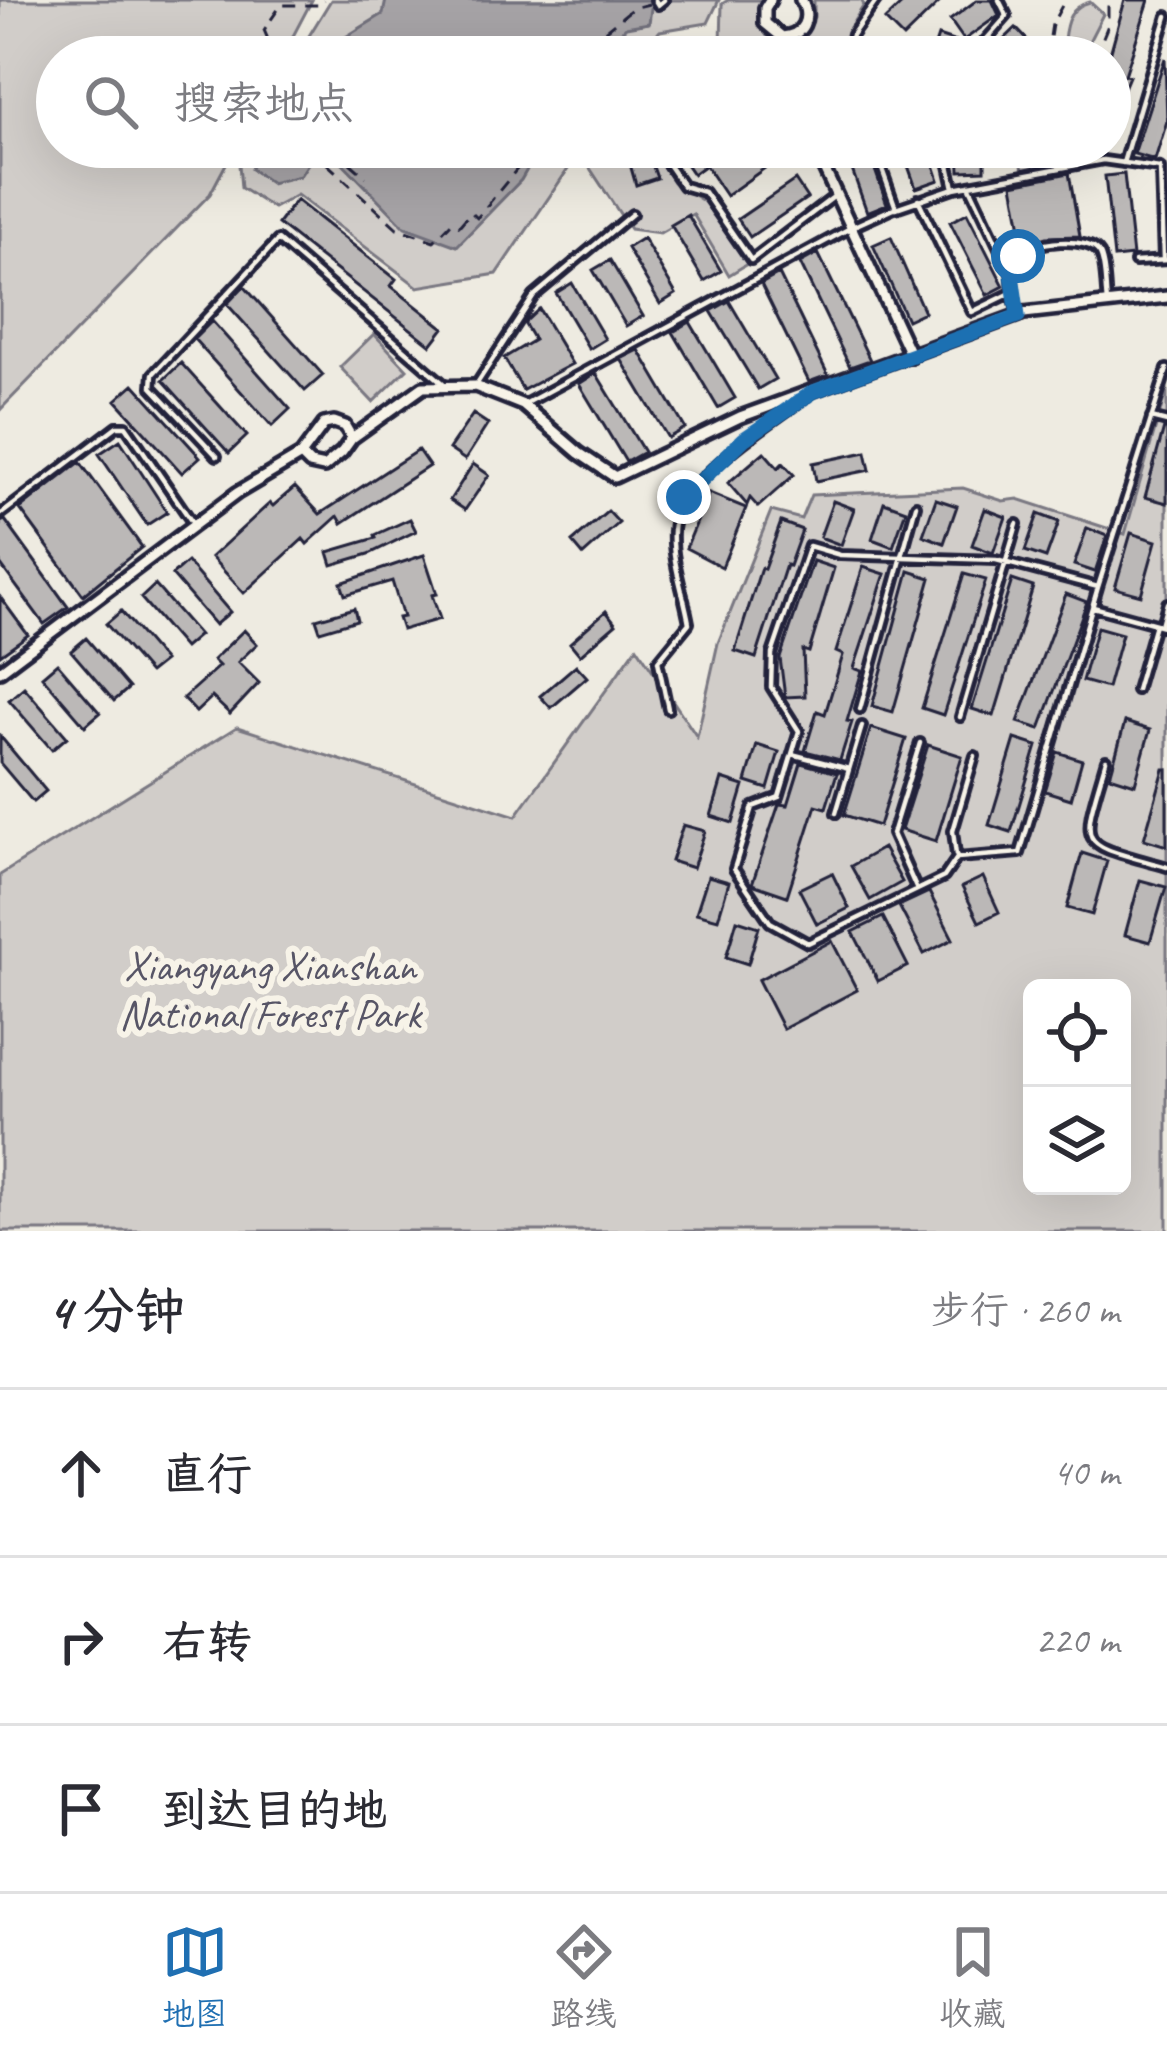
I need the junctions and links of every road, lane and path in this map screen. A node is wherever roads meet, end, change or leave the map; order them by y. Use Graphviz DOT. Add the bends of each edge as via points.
graph roads {
  1 [pos="323,0"];
  2 [pos="664,0"];
  3 [pos="770,0"];
  4 [pos="801,0"];
  5 [pos="877,0"];
  6 [pos="999,0"];
  7 [pos="1065,0"];
  8 [pos="1108,0"];
  9 [pos="656,1"];
  10 [pos="1167,16"];
  11 [pos="267,36"];
  12 [pos="598,36"];
  13 [pos="781,36"];
  14 [pos="786,36"];
  15 [pos="852,36"];
  16 [pos="989,36"];
  17 [pos="1050,36"];
  18 [pos="1104,36"];
  19 [pos="1131,136"];
  20 [pos="1131,164"];
  21 [pos="331,168"];
  22 [pos="356,168"];
  23 [pos="518,168"];
  24 [pos="671,168"];
  25 [pos="823,168"];
  26 [pos="882,168"];
  27 [pos="950,168"];
  28 [pos="1022,168"];
  29 [pos="1060,168"];
  30 [pos="1164,168"];
  31 [pos="358,170"];
  32 [pos="1024,175"];
  33 [pos="366,177"];
  34 [pos="346,182"];
  35 [pos="969,185"];
  36 [pos="954,188"];
  37 [pos="836,195"];
  38 [pos="918,199"];
  39 [pos="896,208"];
  40 [pos="632,214"];
  41 [pos="852,227"];
  42 [pos="1165,259"];
  43 [pos="1136,262"];
  44 [pos="1012,275"];
  45 [pos="1013,292"];
  46 [pos="1167,297"];
  47 [pos="1107,302"];
  48 [pos="1018,316"];
  49 [pos="911,356"];
  50 [pos="1167,369"];
  51 [pos="447,386"];
  52 [pos="475,386"];
  53 [pos="813,392"];
  54 [pos="523,405"];
  55 [pos="1151,418"];
  56 [pos="1167,422"];
  57 [pos="352,438"];
  58 [pos="301,455"];
  59 [pos="217,456"];
  60 [pos="916,505"];
  61 [pos="0,515"];
  62 [pos="1017,524"];
  63 [pos="194,525"];
  64 [pos="901,559"];
  65 [pos="1005,562"];
  66 [pos="1098,587"];
  67 [pos="1167,603"];
  68 [pos="1093,607"];
  69 [pos="1161,625"];
  70 [pos="0,670"];
  71 [pos="1136,690"];
  72 [pos="860,709"];
  73 [pos="668,710"];
  74 [pos="960,717"];
  75 [pos="862,725"];
  76 [pos="920,743"];
  77 [pos="792,754"];
  78 [pos="975,756"];
  79 [pos="1106,760"];
  80 [pos="849,769"];
  81 [pos="836,813"];
  82 [pos="957,858"];
  83 [pos="1167,867"];
  84 [pos="917,890"];
  1 -- 11 [label="path" via="281,5"];
  2 -- 9 [label="lane"];
  3 -- 13 [label="street" via="765,23"];
  4 -- 14 [label="street" via="804,25"];
  5 -- 15 [label="lane"];
  6 -- 16 [label="lane" via="1007,16"];
  7 -- 17 [label="path"];
  8 -- 18 [label="path"];
  9 -- 12 [label="path"];
  10 -- 19 [label="lane"];
  20 -- 30 [label="lane"];
  21 -- 34 [label="path"];
  22 -- 31 [label="path"];
  23 -- 34 [label="path" via="477,218 471,212 459,226 452,222 434,241 397,227"];
  24 -- 37 [label="lane" via="683,186 704,192 751,260"];
  25 -- 37 [label="street"];
  26 -- 39 [label="lane"];
  27 -- 36 [label="lane"];
  28 -- 32 [label="path"];
  29 -- 32 [label="lane"];
  30 -- 42 [label="lane"];
  31 -- 33 [label="path"];
  31 -- 34 [label="path"];
  32 -- 35 [label="lane"];
  35 -- 36 [label="lane"];
  35 -- 44 [label="lane"];
  36 -- 38 [label="lane"];
  37 -- 41 [label="street"];
  38 -- 39 [label="lane"];
  38 -- 45 [label="lane" via="972,312"];
  39 -- 41 [label="lane"];
  40 -- 52 [label="lane" via="534,296"];
  41 -- 49 [label="street"];
  41 -- 54 [label="lane"];
  42 -- 43 [label="lane"];
  44 -- 45 [label="lane"];
  44 -- 47 [label="lane" via="1029,249 1090,243 1101,255"];
  45 -- 48 [label="lane"];
  46 -- 47 [label="street"];
  47 -- 48 [label="street"];
  48 -- 49 [label="street"];
  49 -- 53 [label="street"];
  50 -- 55 [label="lane"];
  51 -- 52 [label="street"];
  51 -- 57 [label="street" via="423,387"];
  51 -- 59 [label="lane" via="278,240 153,374 152,387"];
  52 -- 54 [label="street"];
  53 -- 54 [label="street" via="615,477"];
  53 -- 73 [label="lane" via="744,439 684,497 673,529 689,623 658,661"];
  55 -- 56 [label="lane"];
  55 -- 66 [label="lane"];
  57 -- 58 [label="street" via="324,467"];
  57 -- 58 [label="street" via="345,426 324,424"];
  58 -- 63 [label="street"];
  60 -- 64 [label="lane"];
  61 -- 63 [label="lane" via="126,426"];
  62 -- 65 [label="lane"];
  63 -- 70 [label="street"];
  64 -- 65 [label="lane"];
  64 -- 72 [label="lane"];
  64 -- 77 [label="lane" via="809,546 772,654 770,687 799,731"];
  65 -- 66 [label="lane"];
  65 -- 74 [label="lane"];
  66 -- 68 [label="lane"];
  67 -- 69 [label="lane"];
  68 -- 69 [label="lane"];
  68 -- 82 [label="lane" via="1020,853"];
  69 -- 71 [label="lane"];
  75 -- 80 [label="lane"];
  76 -- 84 [label="lane" via="892,834"];
  77 -- 80 [label="lane"];
  77 -- 84 [label="lane" via="779,797 753,807 734,869 770,922 808,943"];
  78 -- 82 [label="lane" via="953,831"];
  79 -- 83 [label="lane" via="1089,836 1102,848"];
  80 -- 81 [label="lane"];
  82 -- 84 [label="lane" via="944,877"];
}
